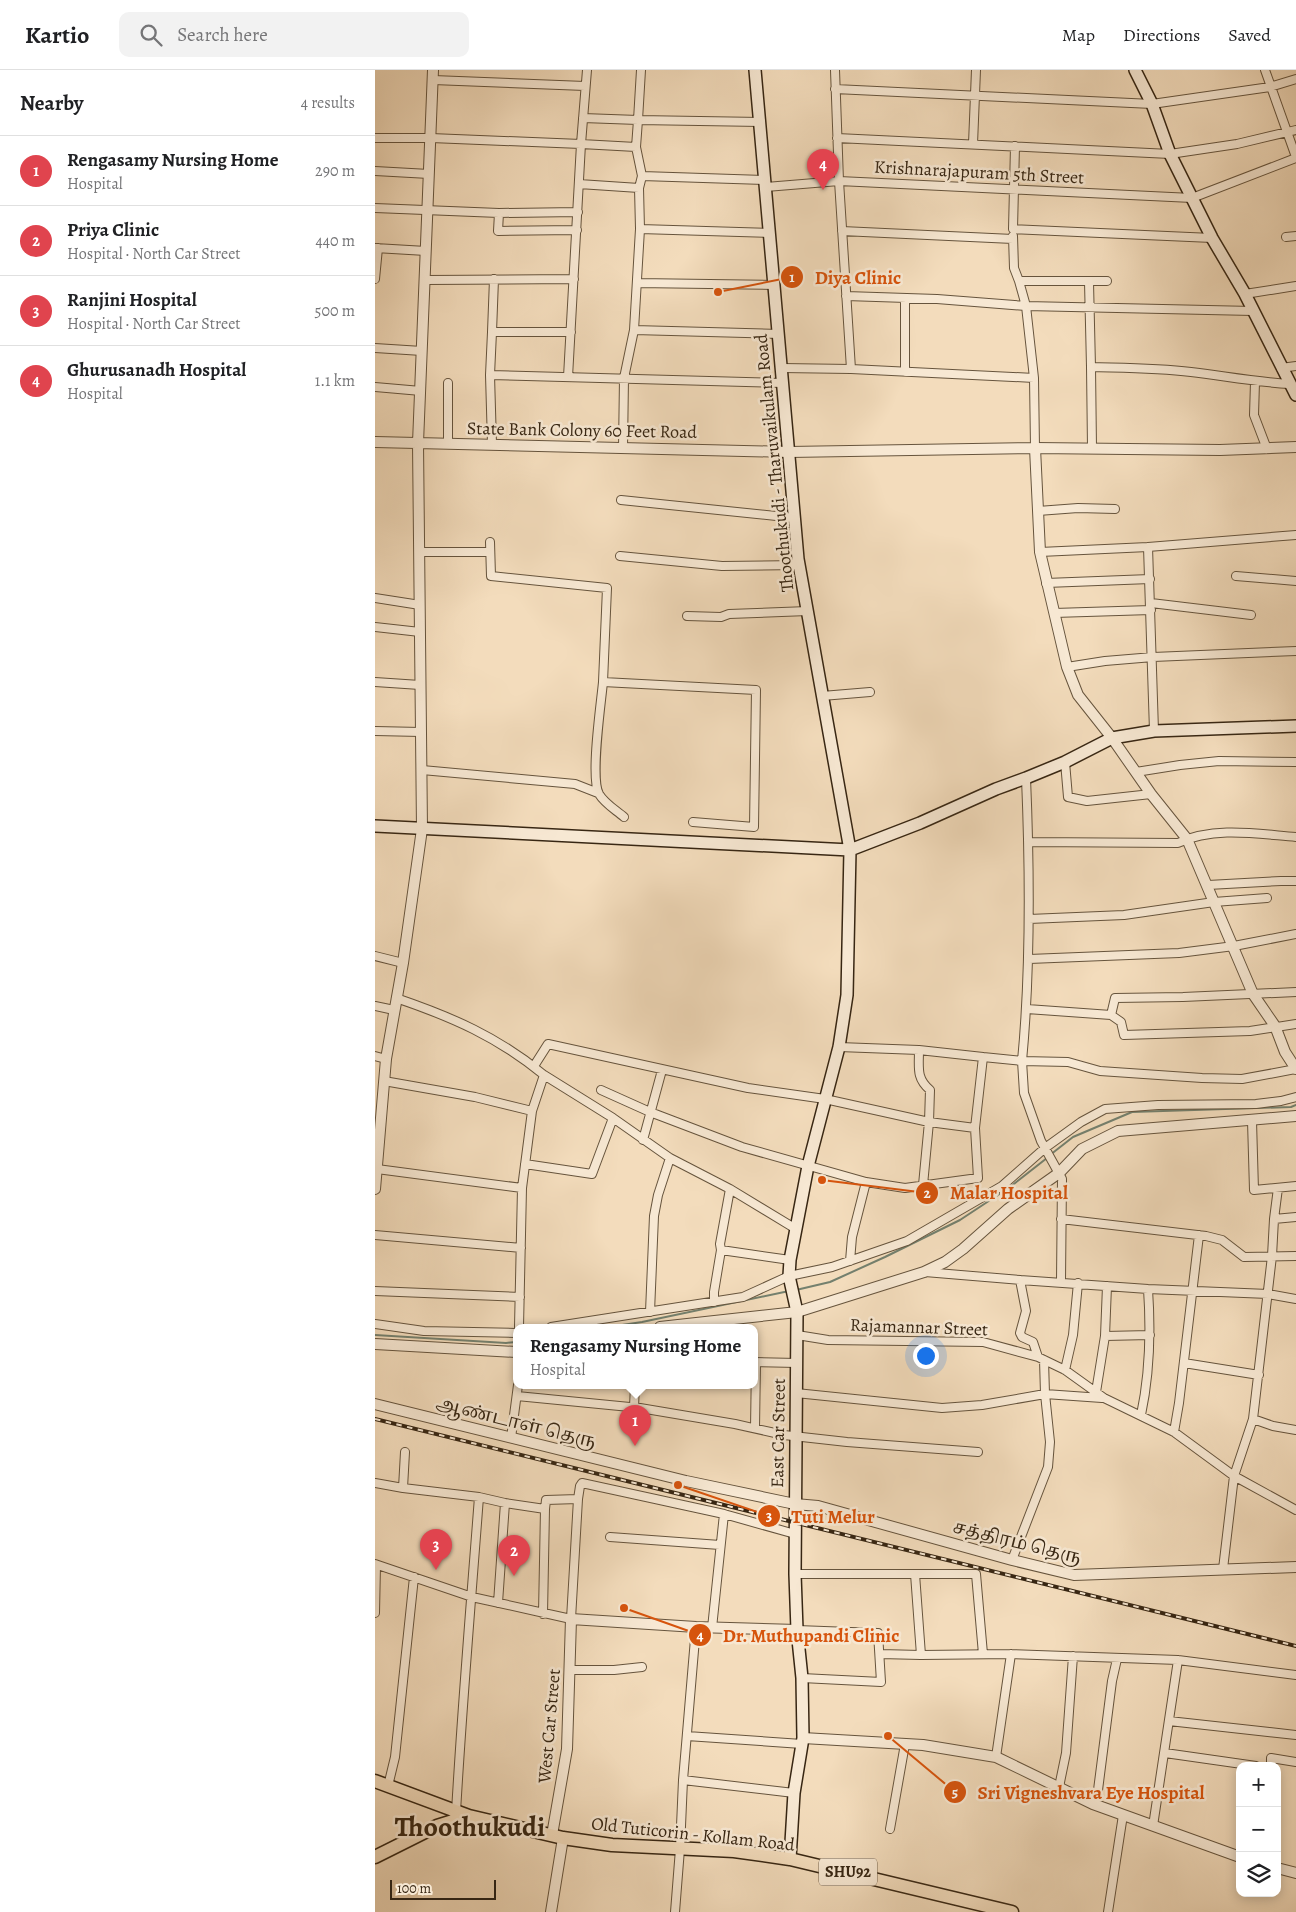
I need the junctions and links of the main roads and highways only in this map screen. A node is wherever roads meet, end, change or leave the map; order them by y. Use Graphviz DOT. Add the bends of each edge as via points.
graph roads {
  1 [pos="755,70"];
  2 [pos="1135,70"];
  3 [pos="1296,395"];
  4 [pos="1296,726"];
  5 [pos="375,826"];
  6 [pos="849,850"];
  7 [pos="825,1099"];
  8 [pos="375,1780"];
  9 [pos="469,1816"];
  10 [pos="375,1857"];
  11 [pos="790,1859"];
  12 [pos="1012,1912"];
  1 -- 6 [label="main road, Thoothukudi - Tharuvaikulam Road" via="800,565"];
  2 -- 3 [label="main road" via="1152,104 1170,154"];
  4 -- 6 [label="main road" via="1153,732 1112,738 1065,762"];
  5 -- 6 [label="main road"];
  6 -- 7 [label="main road, Thoothukudi - Tharuvaikulam Road" via="847,995 839,1047"];
  7 -- 11 [label="main road, East Car Street" via="790,1260 797,1335 795,1574 803,1678 803,1741 794,1793"];
  8 -- 9 [label="main road, Old Tuticorin - Kollam Road"];
  9 -- 10 [label="main road" via="437,1826"];
  9 -- 11 [label="main road, Old Tuticorin - Kollam Road / SHU92" via="557,1837 612,1845 734,1851"];
  11 -- 12 [label="main road, Old Tuticorin - Kollam Road / SHU92"];
}
